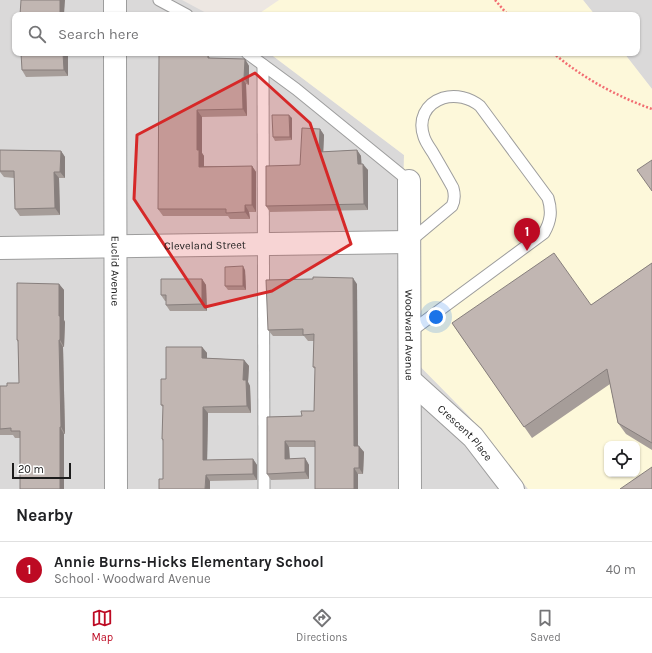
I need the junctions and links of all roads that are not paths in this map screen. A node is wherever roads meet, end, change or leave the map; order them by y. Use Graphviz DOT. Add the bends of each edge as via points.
graph roads {
  1 [pos="115,0"];
  2 [pos="159,0"];
  3 [pos="115,12"];
  4 [pos="181,12"];
  5 [pos="115,56"];
  6 [pos="251,56"];
  7 [pos="263,65"];
  8 [pos="409,181"];
  9 [pos="409,242"];
  10 [pos="264,244"];
  11 [pos="115,246"];
  12 [pos="0,248"];
  13 [pos="410,332"];
  14 [pos="410,381"];
  15 [pos="116,489"];
  16 [pos="264,489"];
  17 [pos="410,489"];
  18 [pos="513,489"];
  1 -- 3 [label="street"];
  2 -- 4 [label="lane"];
  5 -- 11 [label="street, Euclid Avenue"];
  6 -- 7 [label="lane"];
  7 -- 8 [label="lane"];
  7 -- 10 [label="lane"];
  8 -- 9 [label="street, Woodward Avenue"];
  9 -- 10 [label="street, Cleveland Street"];
  9 -- 13 [label="street, Woodward Avenue"];
  9 -- 13 [label="lane" via="452,206 455,194 424,138 422,120 425,111 431,104 447,97 474,102 480,106 548,198 551,208 548,226 544,233"];
  10 -- 11 [label="street, Cleveland Street"];
  10 -- 16 [label="lane"];
  11 -- 12 [label="street, Cleveland Street"];
  11 -- 15 [label="street, Euclid Avenue"];
  13 -- 14 [label="street, Woodward Avenue"];
  14 -- 17 [label="street, Woodward Avenue"];
  14 -- 18 [label="street, Crescent Place" via="473,436"];
}
